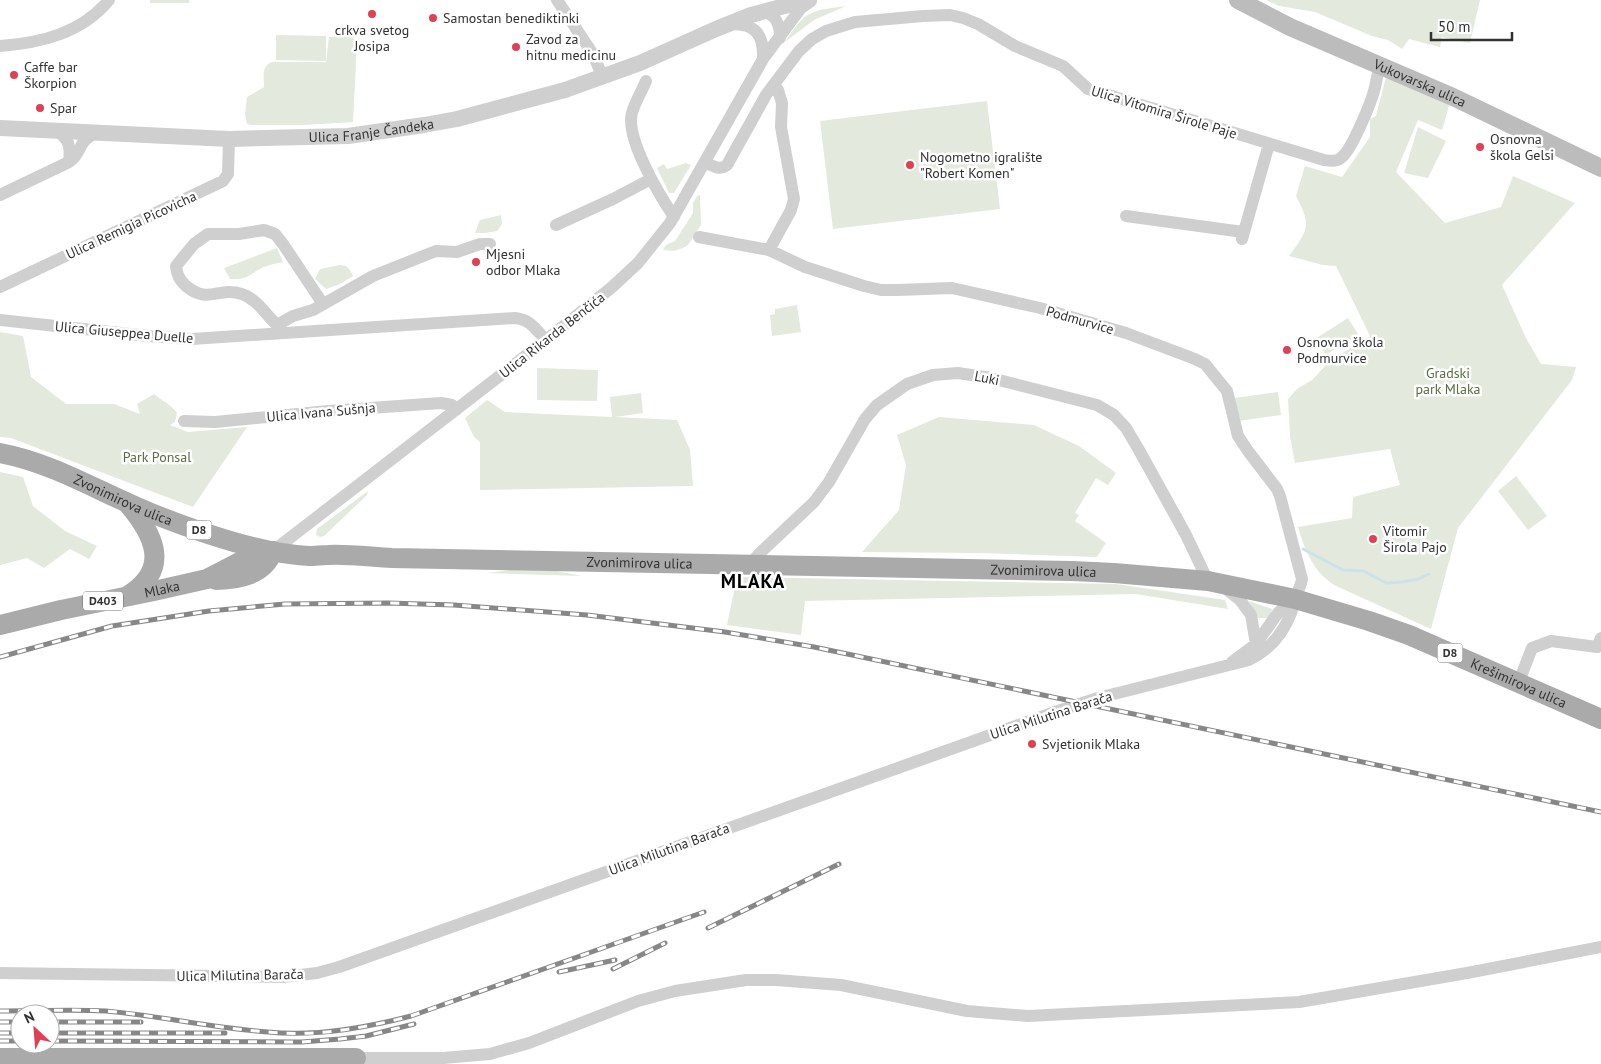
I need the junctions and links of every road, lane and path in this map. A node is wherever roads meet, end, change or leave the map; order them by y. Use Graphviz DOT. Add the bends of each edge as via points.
graph roads {
  1 [pos="109,0"];
  2 [pos="556,0"];
  3 [pos="807,0"];
  4 [pos="814,0"];
  5 [pos="1238,0"];
  6 [pos="762,11"];
  7 [pos="727,24"];
  8 [pos="780,38"];
  9 [pos="0,46"];
  10 [pos="763,59"];
  11 [pos="1380,65"];
  12 [pos="603,78"];
  13 [pos="646,81"];
  14 [pos="773,86"];
  15 [pos="0,128"];
  16 [pos="56,130"];
  17 [pos="97,133"];
  18 [pos="229,139"];
  19 [pos="1269,144"];
  20 [pos="69,162"];
  21 [pos="705,162"];
  22 [pos="1601,168"];
  23 [pos="651,179"];
  24 [pos="0,195"];
  25 [pos="1126,216"];
  26 [pos="674,217"];
  27 [pos="556,225"];
  28 [pos="699,237"];
  29 [pos="490,244"];
  30 [pos="769,250"];
  31 [pos="0,287"];
  32 [pos="323,304"];
  33 [pos="0,320"];
  34 [pos="277,329"];
  35 [pos="546,340"];
  36 [pos="456,410"];
  37 [pos="184,421"];
  38 [pos="0,453"];
  39 [pos="128,503"];
  40 [pos="273,551"];
  41 [pos="750,564"];
  42 [pos="1210,581"];
  43 [pos="127,597"];
  44 [pos="1295,599"];
  45 [pos="0,625"];
  46 [pos="1601,638"];
  47 [pos="1256,644"];
  48 [pos="1227,664"];
  49 [pos="1518,684"];
  50 [pos="1601,719"];
  51 [pos="1601,947"];
  52 [pos="0,973"];
  53 [pos="0,1058"];
  54 [pos="356,1058"];
  1 -- 9 [label="street" via="93,16 69,31 37,42"];
  2 -- 12 [label="street" via="593,54"];
  3 -- 6 [label="street, Ulica Franje Čandeka"];
  4 -- 8 [label="street, Ulica Rikarda Benčića" via="801,8"];
  5 -- 11 [label="main road, Vukovarska ulica" via="1290,27"];
  6 -- 7 [label="street, Ulica Franje Čandeka"];
  6 -- 8 [label="street" via="774,17"];
  7 -- 10 [label="street" via="746,25 755,30 762,43"];
  7 -- 12 [label="street, Ulica Franje Čandeka"];
  8 -- 10 [label="street, Ulica Rikarda Benčića"];
  10 -- 21 [label="street, Ulica Rikarda Benčića"];
  11 -- 19 [label="street, Ulica Vitomira Širole Paje" via="1359,130 1342,158 1324,160"];
  11 -- 22 [label="main road, Vukovarska ulica"];
  12 -- 18 [label="street, Ulica Franje Čandeka" via="433,124 348,136"];
  13 -- 23 [label="street" via="631,121 638,149"];
  14 -- 19 [label="street, Ulica Vitomira Širole Paje" via="803,47 838,26 950,15 972,21 1015,46 1063,66 1088,89"];
  14 -- 21 [label="street, Ulica Vitomira Širole Paje" via="727,165 717,168"];
  14 -- 30 [label="street" via="778,90 782,103 782,135 794,199"];
  15 -- 16 [label="street, Ulica Franje Čandeka"];
  16 -- 17 [label="street, Ulica Franje Čandeka"];
  16 -- 20 [label="street" via="68,141 71,151"];
  17 -- 18 [label="street, Ulica Franje Čandeka"];
  17 -- 20 [label="street" via="83,141"];
  18 -- 31 [label="street, Ulica Remigia Picovicha" via="228,174 223,181"];
  19 -- 25 [label="street" via="1243,236"];
  20 -- 24 [label="street"];
  21 -- 26 [label="street, Ulica Rikarda Benčića"];
  23 -- 26 [label="street"];
  23 -- 27 [label="street"];
  26 -- 35 [label="street, Ulica Rikarda Benčića" via="654,245 625,275"];
  28 -- 30 [label="street, Podmurvice"];
  29 -- 32 [label="street, Ulica Giuseppea Duelle" via="457,252 436,251 373,276"];
  30 -- 44 [label="street, Podmurvice" via="805,267 881,290 952,288 1057,313 1144,339 1205,364 1227,390 1238,436 1280,496 1301,575 1301,586"];
  32 -- 34 [label="street, Ulica Giuseppea Duelle" via="293,316"];
  32 -- 34 [label="street" via="283,244 275,234 264,230 208,234 194,244 176,266 180,280 196,294 226,292 249,297"];
  33 -- 34 [label="street, Ulica Giuseppea Duelle" via="192,339"];
  34 -- 35 [label="street, Ulica Giuseppea Duelle" via="521,318"];
  35 -- 36 [label="street, Ulica Rikarda Benčića"];
  36 -- 37 [label="street, Ulica Ivana Sušnja" via="452,405 441,403 215,422"];
  36 -- 40 [label="street, Ulica Rikarda Benčića"];
  38 -- 39 [label="main road, Zvonimirova ulica / D8" via="55,469"];
  39 -- 40 [label="main road, Zvonimirova ulica / D8" via="229,540"];
  39 -- 43 [label="main road" via="152,539 155,564 147,581"];
  40 -- 41 [label="main road, Zvonimirova ulica / D8" via="309,556"];
  40 -- 43 [label="main road, Mlaka / D403" via="256,572"];
  41 -- 42 [label="main road, Zvonimirova ulica / D8" via="1072,571"];
  41 -- 42 [label="street, Luki" via="814,502 865,419 877,406 907,384 933,375 958,373 1000,380 1097,405 1114,415 1126,428"];
  42 -- 44 [label="main road, Zvonimirova ulica / D8"];
  42 -- 47 [label="street" via="1229,590 1244,605 1252,618"];
  43 -- 45 [label="main road, Mlaka / D403"];
  44 -- 47 [label="street" via="1278,613"];
  44 -- 48 [label="street, Ulica Milutina Barača" via="1284,628 1264,652 1249,660"];
  44 -- 49 [label="main road, Krešimirova ulica / D8" via="1409,635"];
  46 -- 49 [label="street" via="1597,647 1551,641 1532,648"];
  47 -- 48 [label="street"];
  48 -- 52 [label="street, Ulica Milutina Barača" via="1058,711 317,973 283,977"];
  49 -- 50 [label="main road, Krešimirova ulica / D8"];
  51 -- 54 [label="street" via="1299,1002 1028,1016 967,1011 841,985 746,980 675,991 638,1001 529,1043 490,1054 443,1058"];
  53 -- 54 [label="main road"];
}
